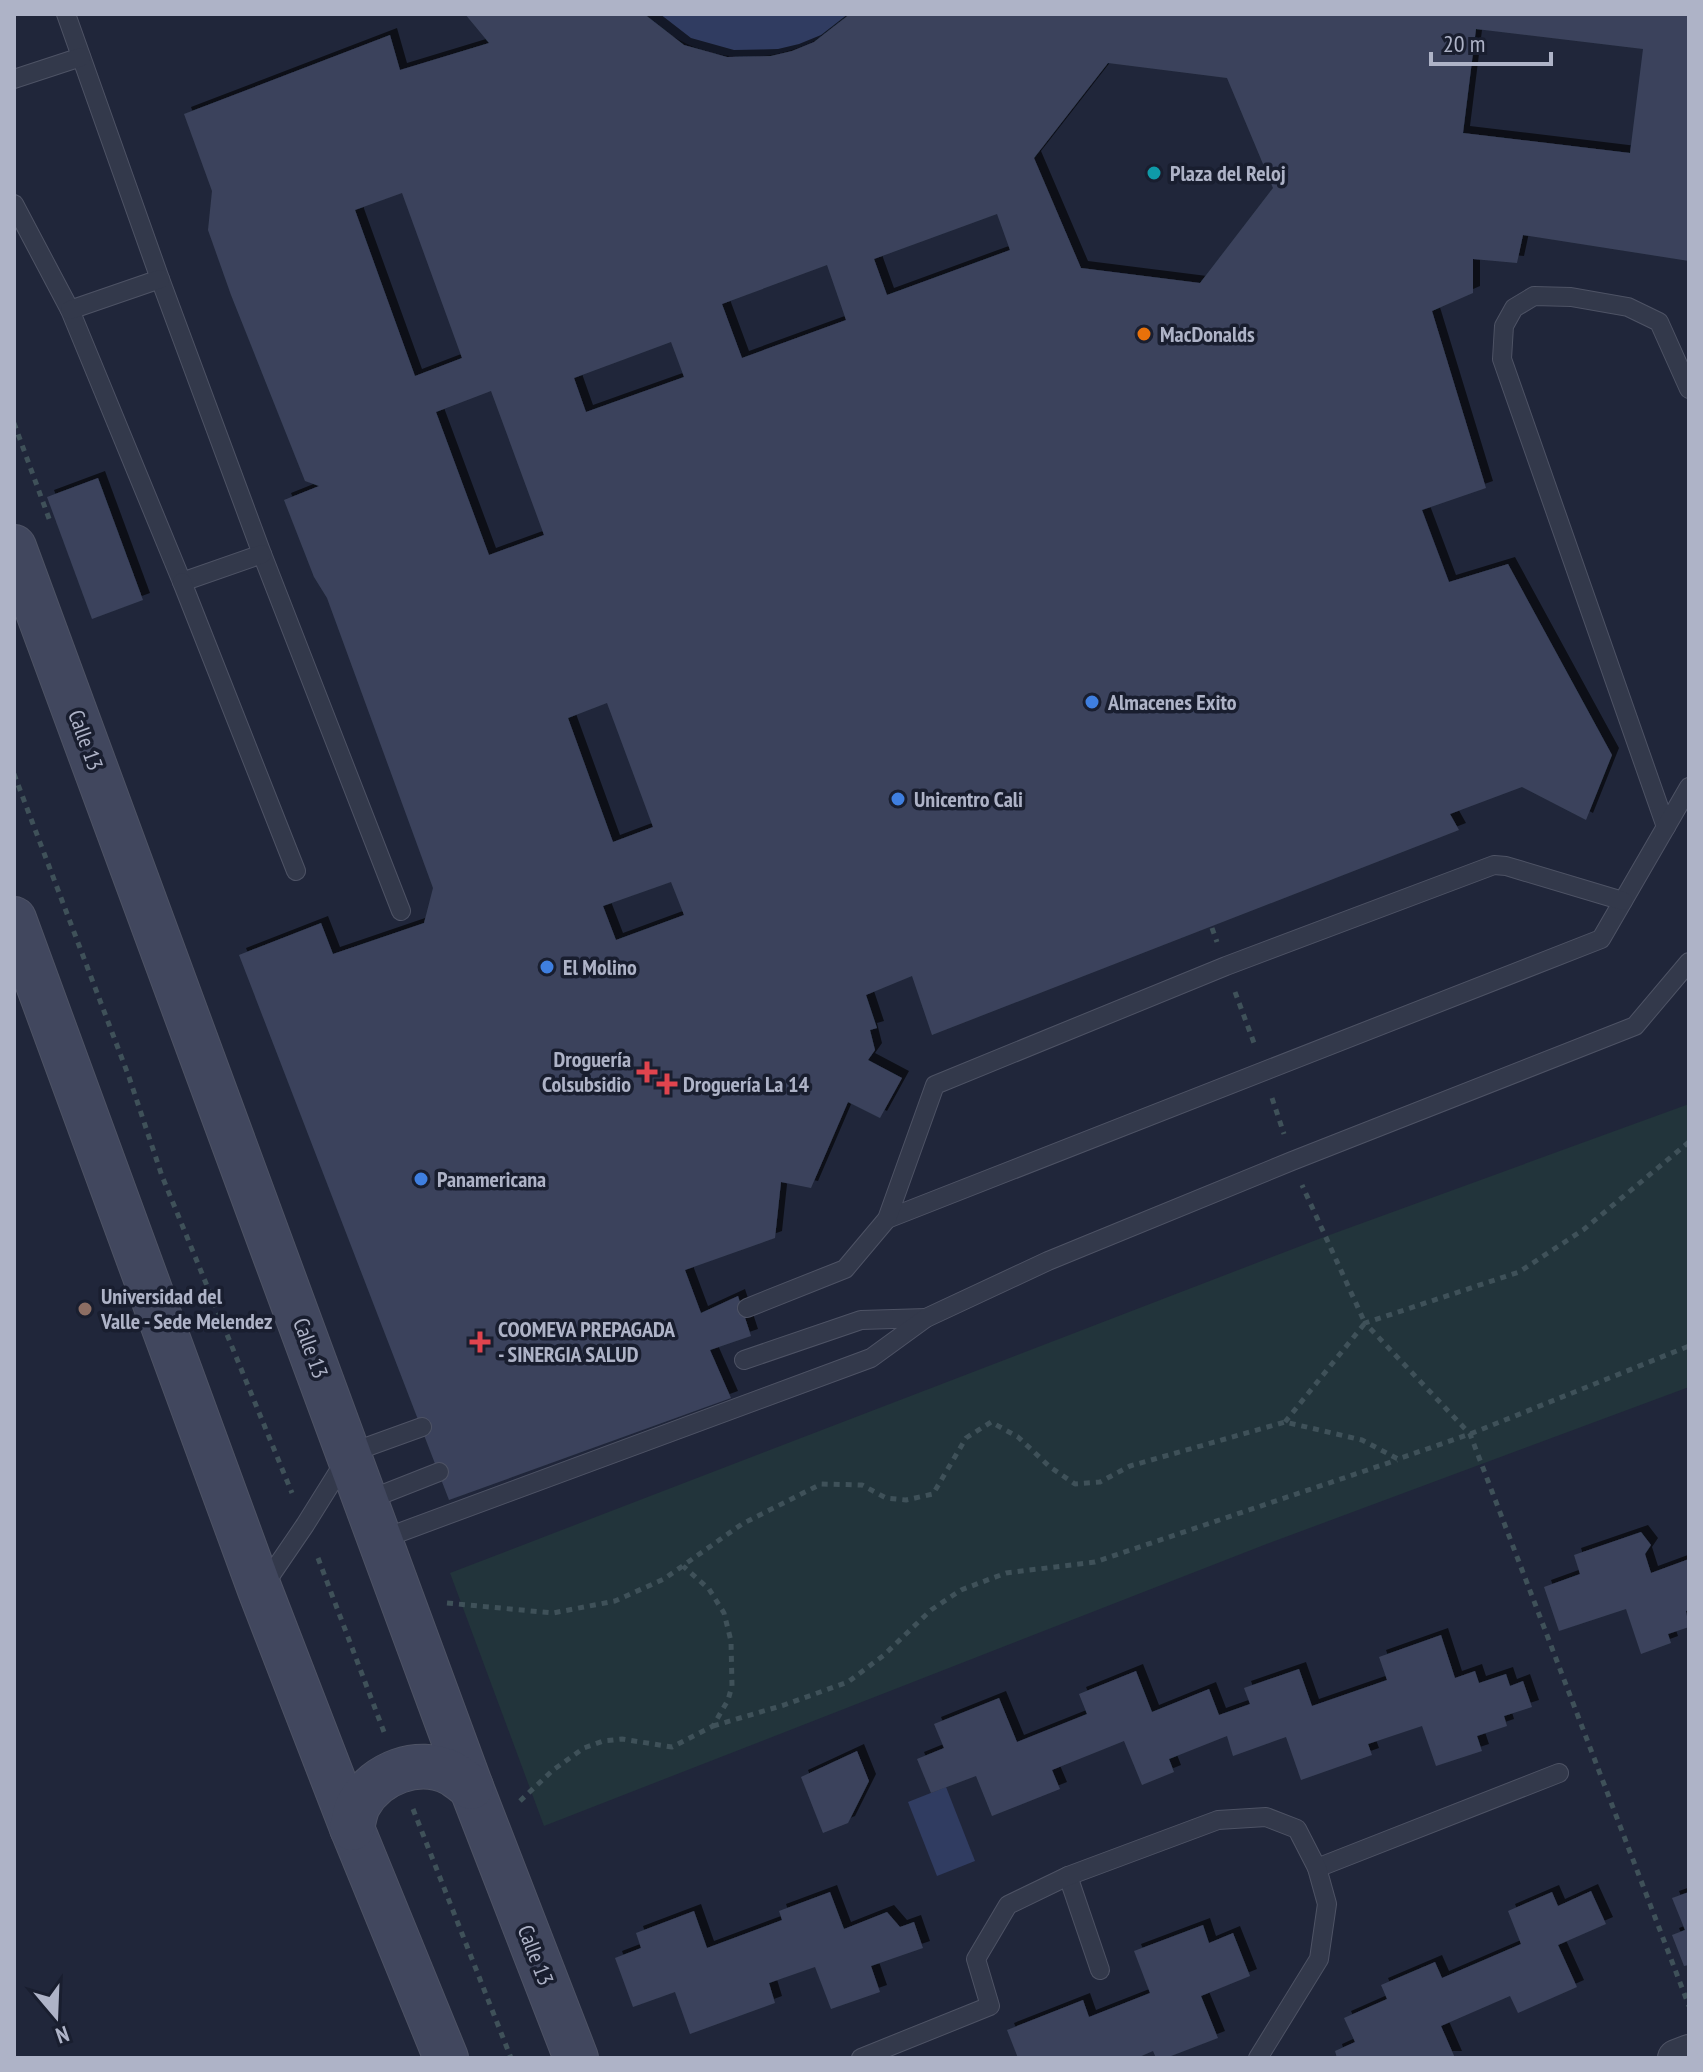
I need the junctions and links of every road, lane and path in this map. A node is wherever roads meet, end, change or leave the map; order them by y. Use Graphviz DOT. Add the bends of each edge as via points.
graph roads {
  1 [pos="66,14"];
  2 [pos="81,57"];
  3 [pos="14,79"];
  4 [pos="14,204"];
  5 [pos="160,279"];
  6 [pos="70,310"];
  7 [pos="1689,389"];
  8 [pos="14,547"];
  9 [pos="262,554"];
  10 [pos="182,582"];
  11 [pos="14,774"];
  12 [pos="1689,787"];
  13 [pos="1666,827"];
  14 [pos="296,871"];
  15 [pos="1623,901"];
  16 [pos="401,911"];
  17 [pos="14,919"];
  18 [pos="1689,962"];
  19 [pos="1689,1142"];
  20 [pos="887,1219"];
  21 [pos="1324,1237"];
  22 [pos="747,1308"];
  23 [pos="926,1318"];
  24 [pos="1365,1323"];
  25 [pos="1689,1346"];
  26 [pos="744,1360"];
  27 [pos="1285,1422"];
  28 [pos="422,1427"];
  29 [pos="1470,1434"];
  30 [pos="350,1453"];
  31 [pos="1398,1459"];
  32 [pos="439,1472"];
  33 [pos="375,1520"];
  34 [pos="305,1525"];
  35 [pos="683,1566"];
  36 [pos="260,1590"];
  37 [pos="451,1617"];
  38 [pos="713,1726"];
  39 [pos="398,1770"];
  40 [pos="1559,1773"];
  41 [pos="492,1788"];
  42 [pos="352,1828"];
  43 [pos="1317,1868"];
  44 [pos="1068,1876"];
  45 [pos="1100,1970"];
  46 [pos="1689,2006"];
  47 [pos="1689,2053"];
  48 [pos="446,2058"];
  49 [pos="511,2058"];
  50 [pos="576,2058"];
  51 [pos="861,2058"];
  52 [pos="1258,2058"];
  53 [pos="1676,2058"];
  1 -- 2 [label="lane"];
  2 -- 3 [label="lane"];
  2 -- 5 [label="lane"];
  4 -- 6 [label="lane"];
  5 -- 6 [label="lane"];
  5 -- 9 [label="lane"];
  6 -- 10 [label="lane"];
  7 -- 13 [label="lane" via="1659,322 1628,307 1534,296 1514,308 1504,326 1502,359"];
  8 -- 30 [label="main road, Calle 13"];
  9 -- 10 [label="lane"];
  9 -- 16 [label="lane"];
  10 -- 14 [label="lane"];
  11 -- 34 [label="path" via="162,1176"];
  12 -- 13 [label="lane"];
  13 -- 15 [label="lane"];
  15 -- 20 [label="lane" via="1601,939"];
  15 -- 20 [label="lane" via="1494,865 1226,966 935,1085"];
  17 -- 36 [label="main road"];
  18 -- 23 [label="lane" via="1635,1026 1048,1261"];
  19 -- 24 [label="path" via="1583,1230 1519,1272"];
  20 -- 22 [label="lane" via="845,1269"];
  21 -- 24 [label="path"];
  23 -- 26 [label="lane" via="861,1320"];
  23 -- 33 [label="lane" via="871,1358"];
  24 -- 27 [label="path"];
  24 -- 29 [label="path"];
  25 -- 29 [label="path"];
  27 -- 31 [label="path" via="1362,1440"];
  27 -- 35 [label="path" via="1130,1466 1100,1482 1075,1484 991,1422 966,1438 933,1494 906,1500 886,1498 862,1485 821,1484 742,1524"];
  28 -- 30 [label="lane"];
  29 -- 31 [label="path"];
  29 -- 46 [label="path"];
  30 -- 33 [label="main road, Calle 13"];
  30 -- 34 [label="lane"];
  31 -- 38 [label="path" via="1095,1562 1006,1573 961,1590 848,1682"];
  32 -- 33 [label="lane"];
  33 -- 41 [label="main road, Calle 13"];
  34 -- 36 [label="lane"];
  34 -- 39 [label="path"];
  35 -- 37 [label="path" via="615,1601 553,1613 446,1603"];
  35 -- 38 [label="path" via="709,1589 724,1613 731,1641 732,1686"];
  36 -- 42 [label="main road"];
  38 -- 41 [label="path" via="672,1747 622,1739 584,1748 517,1803"];
  39 -- 41 [label="main road" via="424,1767"];
  39 -- 42 [label="main road" via="366,1795"];
  39 -- 49 [label="path"];
  40 -- 43 [label="lane"];
  41 -- 50 [label="main road, Calle 13"];
  42 -- 48 [label="main road"];
  43 -- 44 [label="lane" via="1297,1829 1266,1817 1218,1820"];
  43 -- 52 [label="lane" via="1327,1904 1319,1959"];
  44 -- 45 [label="lane"];
  44 -- 51 [label="lane" via="1008,1905 976,1959 990,2006"];
  47 -- 53 [label="street"];
}
